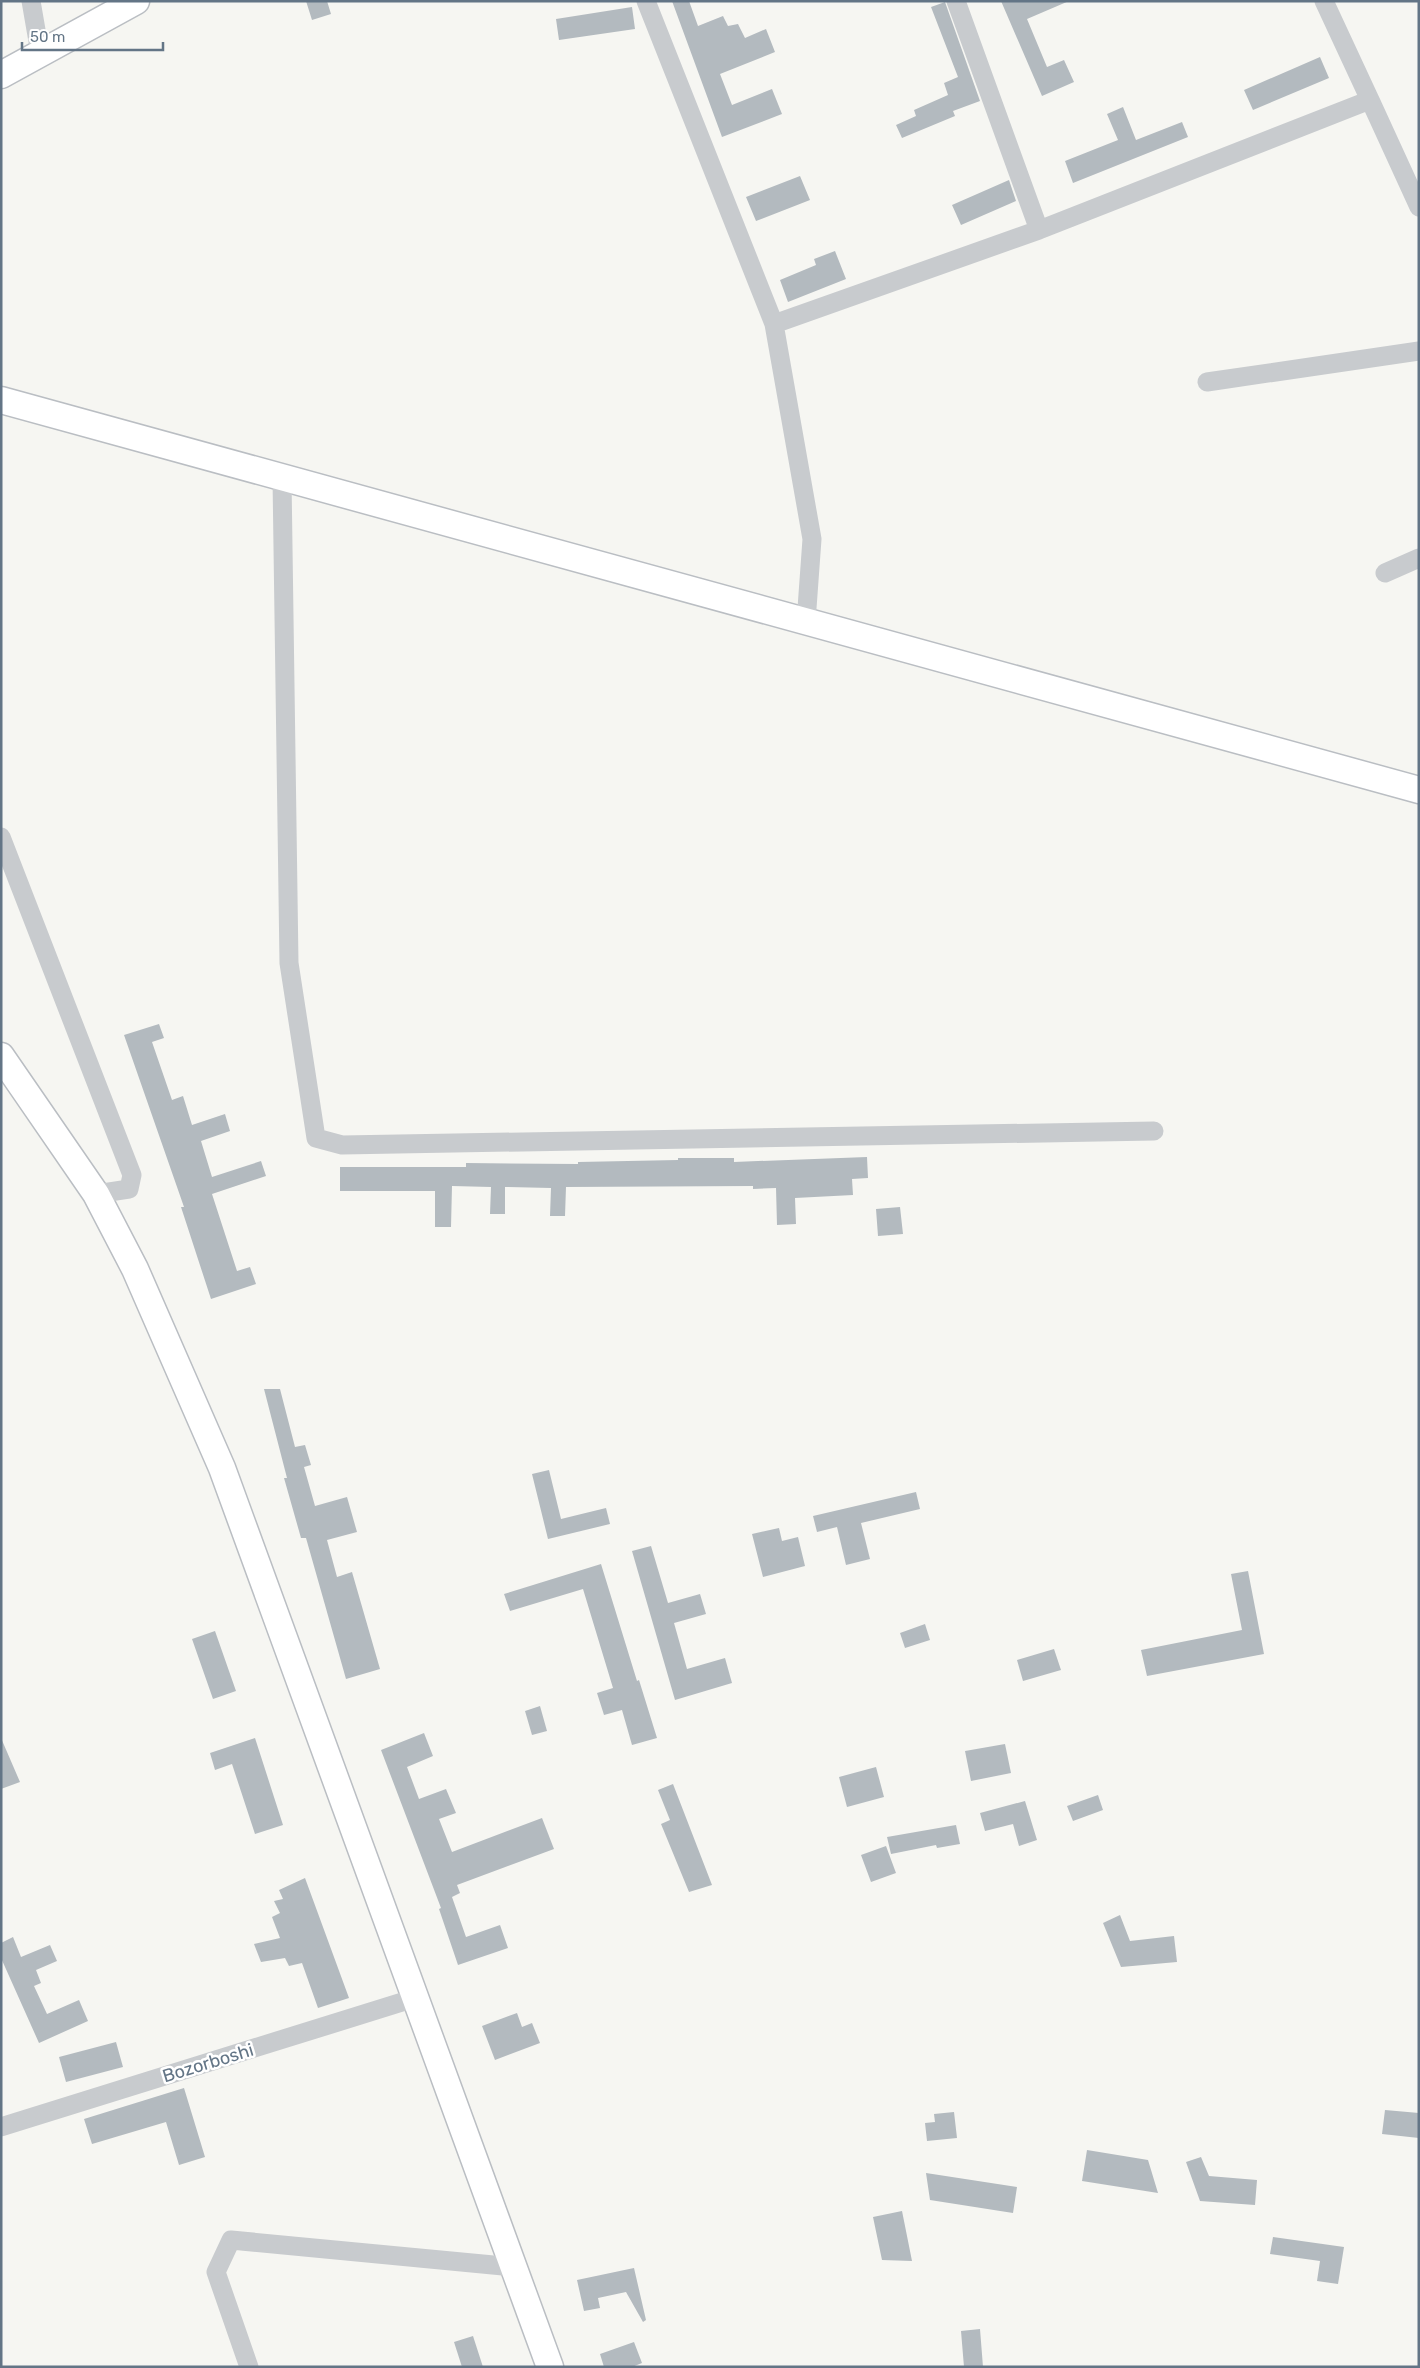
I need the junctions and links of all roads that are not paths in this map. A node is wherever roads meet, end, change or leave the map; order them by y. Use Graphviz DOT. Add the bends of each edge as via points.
graph roads {
  1 [pos="136,1"];
  2 [pos="646,1"];
  3 [pos="956,1"];
  4 [pos="1324,1"];
  5 [pos="34,2"];
  6 [pos="40,52"];
  7 [pos="1,75"];
  8 [pos="1370,100"];
  9 [pos="1419,207"];
  10 [pos="1039,230"];
  11 [pos="774,324"];
  12 [pos="1419,350"];
  13 [pos="1207,382"];
  14 [pos="1,400"];
  15 [pos="282,478"];
  16 [pos="1419,558"];
  17 [pos="1385,573"];
  18 [pos="806,622"];
  19 [pos="1419,790"];
  20 [pos="1,837"];
  21 [pos="1,1056"];
  22 [pos="1154,1131"];
  23 [pos="96,1194"];
  24 [pos="415,1998"];
  25 [pos="1,2127"];
  26 [pos="514,2267"];
  27 [pos="249,2367"];
  28 [pos="550,2367"];
  1 -- 6 [label="main road"];
  2 -- 11 [label="street"];
  3 -- 10 [label="street"];
  4 -- 8 [label="street"];
  5 -- 6 [label="street"];
  6 -- 7 [label="main road"];
  8 -- 9 [label="street"];
  8 -- 10 [label="street"];
  10 -- 11 [label="street"];
  11 -- 18 [label="street" via="812,539"];
  12 -- 13 [label="street"];
  14 -- 15 [label="main road"];
  15 -- 18 [label="main road"];
  15 -- 22 [label="street" via="289,963 316,1138 342,1144"];
  16 -- 17 [label="street"];
  18 -- 19 [label="main road"];
  20 -- 23 [label="street" via="132,1174 129,1189"];
  21 -- 23 [label="main road"];
  23 -- 24 [label="main road" via="135,1268 222,1468"];
  24 -- 25 [label="street, Bozorboshi"];
  24 -- 26 [label="main road"];
  26 -- 27 [label="street" via="231,2240 216,2272"];
  26 -- 28 [label="main road"];
}
